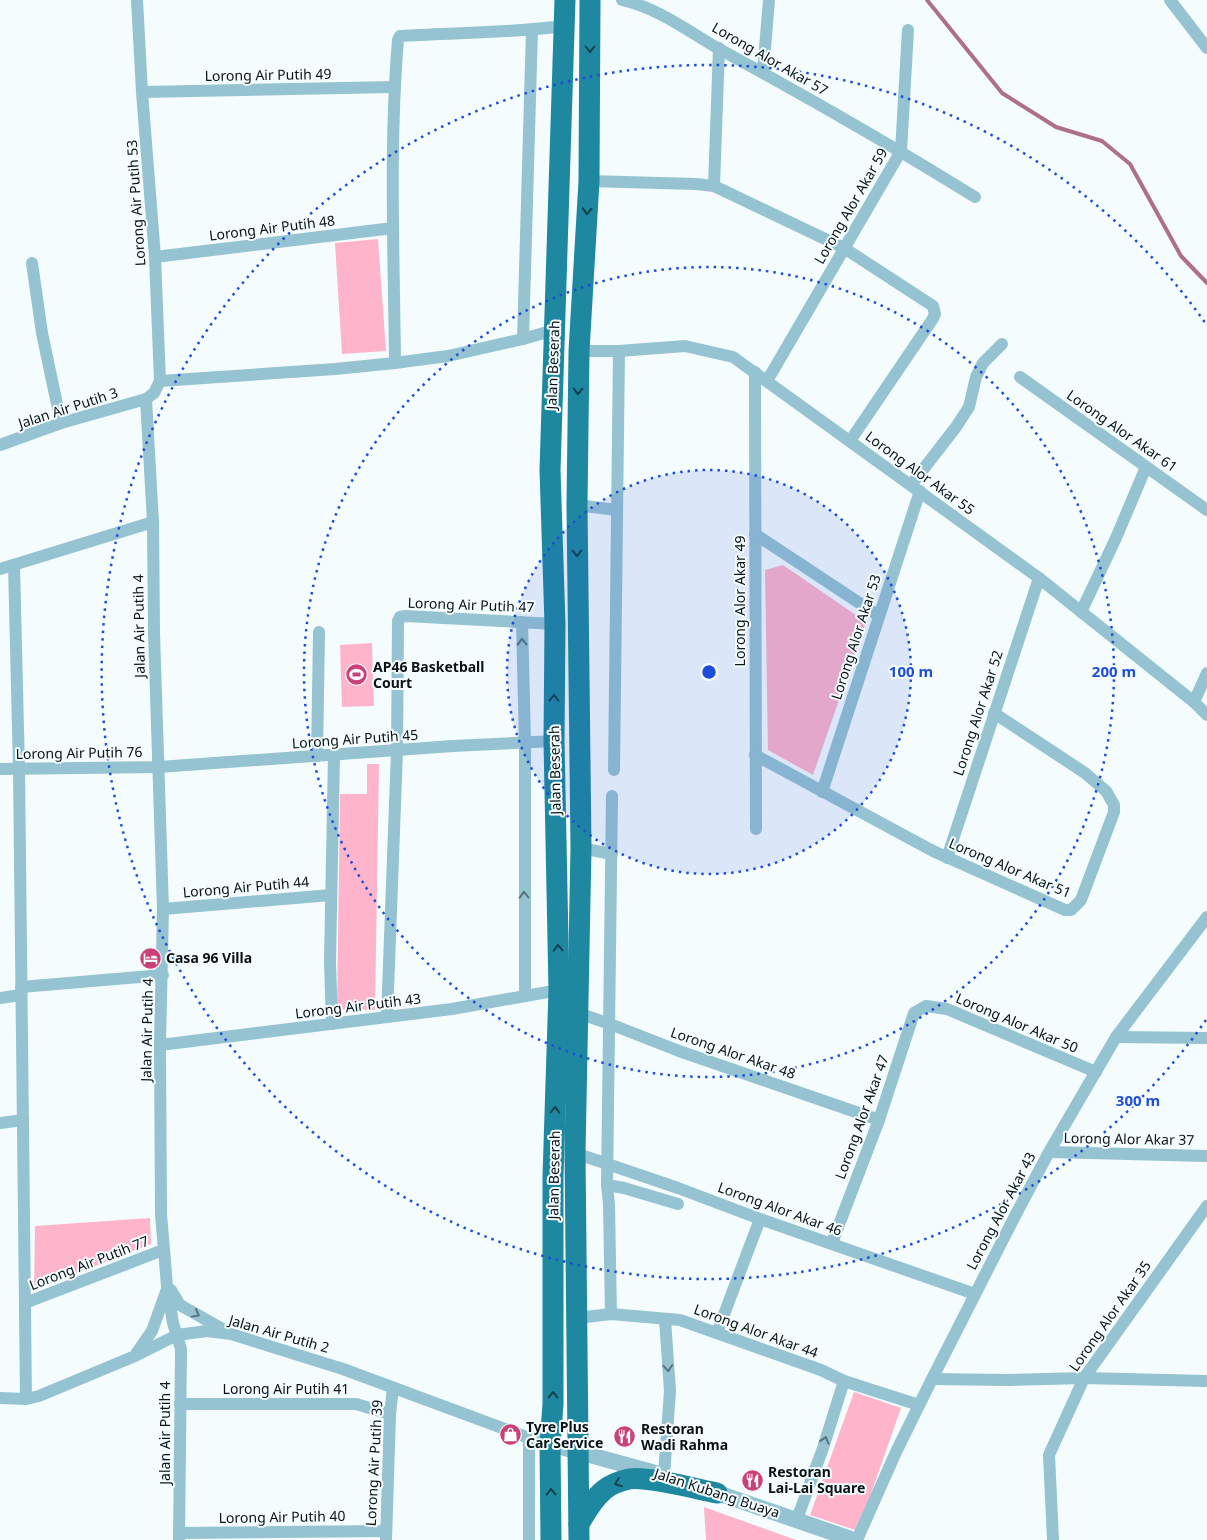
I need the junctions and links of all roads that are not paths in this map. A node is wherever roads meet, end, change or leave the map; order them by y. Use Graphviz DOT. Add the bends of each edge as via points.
graph roads {
  1 [pos="137,0"];
  2 [pos="566,0"];
  3 [pos="590,0"];
  4 [pos="625,0"];
  5 [pos="769,0"];
  6 [pos="1170,0"];
  7 [pos="564,26"];
  8 [pos="532,30"];
  9 [pos="908,30"];
  10 [pos="719,48"];
  11 [pos="1207,48"];
  12 [pos="763,72"];
  13 [pos="394,87"];
  14 [pos="142,92"];
  15 [pos="901,151"];
  16 [pos="589,180"];
  17 [pos="714,186"];
  18 [pos="974,197"];
  19 [pos="393,228"];
  20 [pos="844,248"];
  21 [pos="155,257"];
  22 [pos="32,262"];
  23 [pos="554,330"];
  24 [pos="523,339"];
  25 [pos="1002,344"];
  26 [pos="579,351"];
  27 [pos="619,351"];
  28 [pos="395,364"];
  29 [pos="755,372"];
  30 [pos="1020,377"];
  31 [pos="767,381"];
  32 [pos="160,382"];
  33 [pos="146,399"];
  34 [pos="61,423"];
  35 [pos="850,440"];
  36 [pos="0,445"];
  37 [pos="1146,467"];
  38 [pos="915,488"];
  39 [pos="577,506"];
  40 [pos="617,510"];
  41 [pos="1207,510"];
  42 [pos="153,522"];
  43 [pos="755,534"];
  44 [pos="14,565"];
  45 [pos="0,570"];
  46 [pos="1039,578"];
  47 [pos="1081,612"];
  48 [pos="879,616"];
  49 [pos="522,622"];
  50 [pos="555,624"];
  51 [pos="319,632"];
  52 [pos="1207,674"];
  53 [pos="1194,702"];
  54 [pos="994,713"];
  55 [pos="1207,715"];
  56 [pos="554,741"];
  57 [pos="525,743"];
  58 [pos="397,751"];
  59 [pos="334,755"];
  60 [pos="756,755"];
  61 [pos="317,756"];
  62 [pos="159,767"];
  63 [pos="0,769"];
  64 [pos="19,769"];
  65 [pos="614,770"];
  66 [pos="822,792"];
  67 [pos="612,796"];
  68 [pos="756,830"];
  69 [pos="581,848"];
  70 [pos="612,854"];
  71 [pos="948,858"];
  72 [pos="331,895"];
  73 [pos="163,909"];
  74 [pos="1205,921"];
  75 [pos="163,975"];
  76 [pos="559,990"];
  77 [pos="21,991"];
  78 [pos="525,996"];
  79 [pos="0,998"];
  80 [pos="926,1006"];
  81 [pos="578,1013"];
  82 [pos="387,1017"];
  83 [pos="332,1024"];
  84 [pos="610,1024"];
  85 [pos="1116,1037"];
  86 [pos="1207,1038"];
  87 [pos="160,1045"];
  88 [pos="1096,1072"];
  89 [pos="23,1120"];
  90 [pos="879,1120"];
  91 [pos="0,1123"];
  92 [pos="1049,1152"];
  93 [pos="575,1153"];
  94 [pos="1207,1156"];
  95 [pos="608,1164"];
  96 [pos="607,1185"];
  97 [pos="678,1204"];
  98 [pos="1207,1206"];
  99 [pos="760,1219"];
  100 [pos="832,1243"];
  101 [pos="163,1250"];
  102 [pos="167,1286"];
  103 [pos="975,1294"];
  104 [pos="25,1303"];
  105 [pos="611,1314"];
  106 [pos="577,1318"];
  107 [pos="665,1319"];
  108 [pos="717,1333"];
  109 [pos="177,1334"];
  110 [pos="231,1334"];
  111 [pos="135,1356"];
  112 [pos="1084,1378"];
  113 [pos="932,1379"];
  114 [pos="844,1381"];
  115 [pos="1207,1381"];
  116 [pos="393,1388"];
  117 [pos="0,1398"];
  118 [pos="26,1399"];
  119 [pos="180,1404"];
  120 [pos="919,1405"];
  121 [pos="390,1414"];
  122 [pos="529,1438"];
  123 [pos="550,1444"];
  124 [pos="579,1451"];
  125 [pos="664,1475"];
  126 [pos="717,1493"];
  127 [pos="797,1519"];
  128 [pos="579,1532"];
  129 [pos="386,1535"];
  130 [pos="179,1537"];
  131 [pos="529,1540"];
  132 [pos="551,1540"];
  133 [pos="856,1540"];
  134 [pos="1052,1540"];
  1 -- 14 [label="street, Lorong Air Putih 53"];
  2 -- 7 [label="highway, Jalan Beserah"];
  3 -- 16 [label="highway, Jalan Beserah, one-way"];
  4 -- 10 [label="street, Lorong Alor Akar 57" via="657,12"];
  5 -- 12 [label="street"];
  6 -- 11 [label="street"];
  7 -- 8 [label="street"];
  7 -- 23 [label="highway, Jalan Beserah"];
  8 -- 13 [label="street" via="400,36"];
  8 -- 24 [label="street"];
  9 -- 15 [label="street, Lorong Alor Akar 59"];
  10 -- 12 [label="street, Lorong Alor Akar 57"];
  10 -- 17 [label="street"];
  12 -- 15 [label="street, Lorong Alor Akar 57"];
  13 -- 14 [label="street, Lorong Air Putih 49"];
  13 -- 19 [label="street"];
  14 -- 21 [label="street, Lorong Air Putih 53"];
  15 -- 18 [label="street, Lorong Alor Akar 57"];
  15 -- 20 [label="street, Lorong Alor Akar 59"];
  16 -- 17 [label="street"];
  16 -- 26 [label="highway, Jalan Beserah, one-way"];
  17 -- 20 [label="street"];
  19 -- 21 [label="street, Lorong Air Putih 48"];
  19 -- 28 [label="street"];
  20 -- 31 [label="street, Lorong Alor Akar 59"];
  20 -- 35 [label="street" via="933,306 935,314"];
  21 -- 32 [label="street, Lorong Air Putih 53"];
  22 -- 34 [label="street" via="42,333"];
  23 -- 24 [label="street"];
  23 -- 50 [label="highway, Jalan Beserah" via="550,470"];
  24 -- 28 [label="street"];
  25 -- 38 [label="street, Lorong Alor Akar 53" via="983,363 969,407"];
  26 -- 27 [label="street, Lorong Alor Akar 55"];
  26 -- 39 [label="highway, Jalan Beserah, one-way"];
  27 -- 29 [label="street, Lorong Alor Akar 55" via="685,346 733,357"];
  27 -- 40 [label="street"];
  28 -- 32 [label="street"];
  29 -- 31 [label="street, Lorong Alor Akar 55"];
  29 -- 43 [label="street, Lorong Alor Akar 49"];
  30 -- 37 [label="street, Lorong Alor Akar 61"];
  31 -- 35 [label="street, Lorong Alor Akar 55"];
  32 -- 33 [label="street" via="154,394"];
  33 -- 34 [label="street, Jalan Air Putih 3"];
  33 -- 42 [label="street, Jalan Air Putih 4"];
  34 -- 36 [label="street, Jalan Air Putih 3"];
  35 -- 38 [label="street, Lorong Alor Akar 55"];
  37 -- 41 [label="street, Lorong Alor Akar 61"];
  37 -- 47 [label="street"];
  38 -- 46 [label="street, Lorong Alor Akar 55"];
  38 -- 48 [label="street, Lorong Alor Akar 53"];
  39 -- 40 [label="street"];
  39 -- 69 [label="highway, Jalan Beserah, one-way"];
  40 -- 65 [label="street"];
  42 -- 44 [label="street"];
  42 -- 62 [label="street, Jalan Air Putih 4"];
  43 -- 48 [label="street"];
  43 -- 60 [label="street, Lorong Alor Akar 49"];
  44 -- 45 [label="street"];
  44 -- 64 [label="street"];
  46 -- 47 [label="street, Lorong Alor Akar 55"];
  46 -- 54 [label="street, Lorong Alor Akar 52"];
  47 -- 53 [label="street, Lorong Alor Akar 55"];
  48 -- 66 [label="street, Lorong Alor Akar 53"];
  49 -- 50 [label="street, Lorong Air Putih 47"];
  57 -- 49 [label="street, one-way"];
  49 -- 58 [label="street, Lorong Air Putih 47" via="400,617 397,629"];
  56 -- 50 [label="highway, Jalan Beserah, one-way"];
  51 -- 61 [label="street"];
  52 -- 53 [label="street"];
  53 -- 55 [label="street, Lorong Alor Akar 55"];
  54 -- 71 [label="street, Lorong Alor Akar 52"];
  54 -- 71 [label="street, Lorong Alor Akar 51" via="1085,773 1106,791 1114,812 1081,900 1071,910"];
  56 -- 57 [label="street, Lorong Air Putih 45"];
  76 -- 56 [label="highway, Jalan Beserah, one-way"];
  57 -- 58 [label="street, Lorong Air Putih 45"];
  78 -- 57 [label="street, one-way"];
  58 -- 59 [label="street, Lorong Air Putih 45"];
  58 -- 82 [label="street"];
  59 -- 61 [label="street, Lorong Air Putih 45"];
  59 -- 72 [label="street"];
  60 -- 66 [label="street, Lorong Alor Akar 51"];
  60 -- 68 [label="street, Lorong Alor Akar 49"];
  61 -- 62 [label="street, Lorong Air Putih 45"];
  62 -- 64 [label="street, Lorong Air Putih 76"];
  62 -- 73 [label="street, Jalan Air Putih 4"];
  63 -- 64 [label="street, Lorong Air Putih 76"];
  64 -- 77 [label="street"];
  66 -- 71 [label="street, Lorong Alor Akar 51"];
  67 -- 70 [label="street"];
  69 -- 70 [label="street"];
  69 -- 81 [label="highway, Jalan Beserah"];
  70 -- 84 [label="street"];
  72 -- 73 [label="street, Lorong Air Putih 44"];
  72 -- 83 [label="street"];
  73 -- 75 [label="street, Jalan Air Putih 4"];
  74 -- 85 [label="street, Lorong Alor Akar 43"];
  75 -- 77 [label="street"];
  75 -- 87 [label="street, Jalan Air Putih 4"];
  76 -- 78 [label="street, Lorong Air Putih 43"];
  123 -- 76 [label="highway, Jalan Beserah, one-way"];
  77 -- 79 [label="street"];
  77 -- 89 [label="street"];
  78 -- 82 [label="street, Lorong Air Putih 43" via="452,1010"];
  80 -- 88 [label="street, Lorong Alor Akar 50" via="947,1009"];
  80 -- 90 [label="street, Lorong Alor Akar 47" via="914,1013"];
  81 -- 84 [label="street, Lorong Alor Akar 48"];
  81 -- 93 [label="highway, Jalan Beserah"];
  82 -- 83 [label="street, Lorong Air Putih 43"];
  83 -- 87 [label="street, Lorong Air Putih 43"];
  84 -- 90 [label="street, Lorong Alor Akar 48"];
  84 -- 95 [label="street"];
  85 -- 86 [label="street"];
  85 -- 88 [label="street, Lorong Alor Akar 43"];
  87 -- 101 [label="street, Jalan Air Putih 4"];
  88 -- 92 [label="street, Lorong Alor Akar 43"];
  89 -- 91 [label="street"];
  89 -- 104 [label="street"];
  90 -- 100 [label="street, Lorong Alor Akar 47"];
  92 -- 94 [label="street, Lorong Alor Akar 37"];
  92 -- 103 [label="street, Lorong Alor Akar 43"];
  93 -- 95 [label="street, Lorong Alor Akar 46"];
  93 -- 106 [label="highway, Jalan Beserah"];
  95 -- 96 [label="street"];
  95 -- 99 [label="street, Lorong Alor Akar 46"];
  96 -- 97 [label="street"];
  96 -- 105 [label="street"];
  98 -- 112 [label="street, Lorong Alor Akar 35"];
  99 -- 100 [label="street, Lorong Alor Akar 46"];
  99 -- 108 [label="street"];
  100 -- 103 [label="street, Lorong Alor Akar 46"];
  101 -- 102 [label="street, Jalan Air Putih 4"];
  101 -- 104 [label="street, Lorong Air Putih 77"];
  102 -- 109 [label="street, Jalan Air Putih 4"];
  102 -- 110 [label="street, one-way" via="180,1305"];
  102 -- 111 [label="street" via="152,1331"];
  103 -- 113 [label="street, Lorong Alor Akar 43"];
  104 -- 118 [label="street"];
  105 -- 106 [label="street, Lorong Alor Akar 44"];
  105 -- 107 [label="street, Lorong Alor Akar 44"];
  106 -- 124 [label="highway, Jalan Beserah"];
  107 -- 108 [label="street, Lorong Alor Akar 44" via="680,1320"];
  107 -- 125 [label="street, one-way" via="670,1391"];
  108 -- 114 [label="street, Lorong Alor Akar 44"];
  109 -- 110 [label="street, Jalan Air Putih 2" via="207,1331"];
  109 -- 111 [label="street, Jalan Air Putih 2"];
  109 -- 119 [label="street, Jalan Air Putih 4" via="181,1349"];
  110 -- 116 [label="street, Jalan Air Putih 2"];
  111 -- 118 [label="street, Jalan Air Putih 2"];
  112 -- 113 [label="street"];
  112 -- 115 [label="street"];
  112 -- 134 [label="street, Lorong Alor Akar 35" via="1050,1455"];
  113 -- 120 [label="street, Lorong Alor Akar 43"];
  114 -- 120 [label="street, Lorong Alor Akar 44"];
  127 -- 114 [label="street, one-way"];
  116 -- 121 [label="street, Lorong Air Putih 39"];
  116 -- 122 [label="street, Jalan Air Putih 2"];
  117 -- 118 [label="street, Jalan Air Putih 2"];
  119 -- 121 [label="street, Lorong Air Putih 41" via="356,1404"];
  119 -- 130 [label="street, Jalan Air Putih 4"];
  120 -- 133 [label="street, Lorong Alor Akar 43"];
  121 -- 129 [label="street, Lorong Air Putih 39"];
  122 -- 123 [label="street, Jalan Air Putih 2"];
  122 -- 131 [label="street"];
  123 -- 124 [label="street, Jalan Kubang Buaya"];
  132 -- 123 [label="highway, Jalan Beserah, one-way"];
  124 -- 125 [label="street, Jalan Kubang Buaya"];
  124 -- 128 [label="highway, Jalan Beserah"];
  125 -- 126 [label="street, Jalan Kubang Buaya"];
  126 -- 127 [label="street, Jalan Kubang Buaya"];
  126 -- 128 [label="highway, one-way" via="645,1479 617,1482 604,1490 590,1506"];
  127 -- 133 [label="street, Jalan Kubang Buaya"];
  129 -- 130 [label="street, Lorong Air Putih 40"];
}
